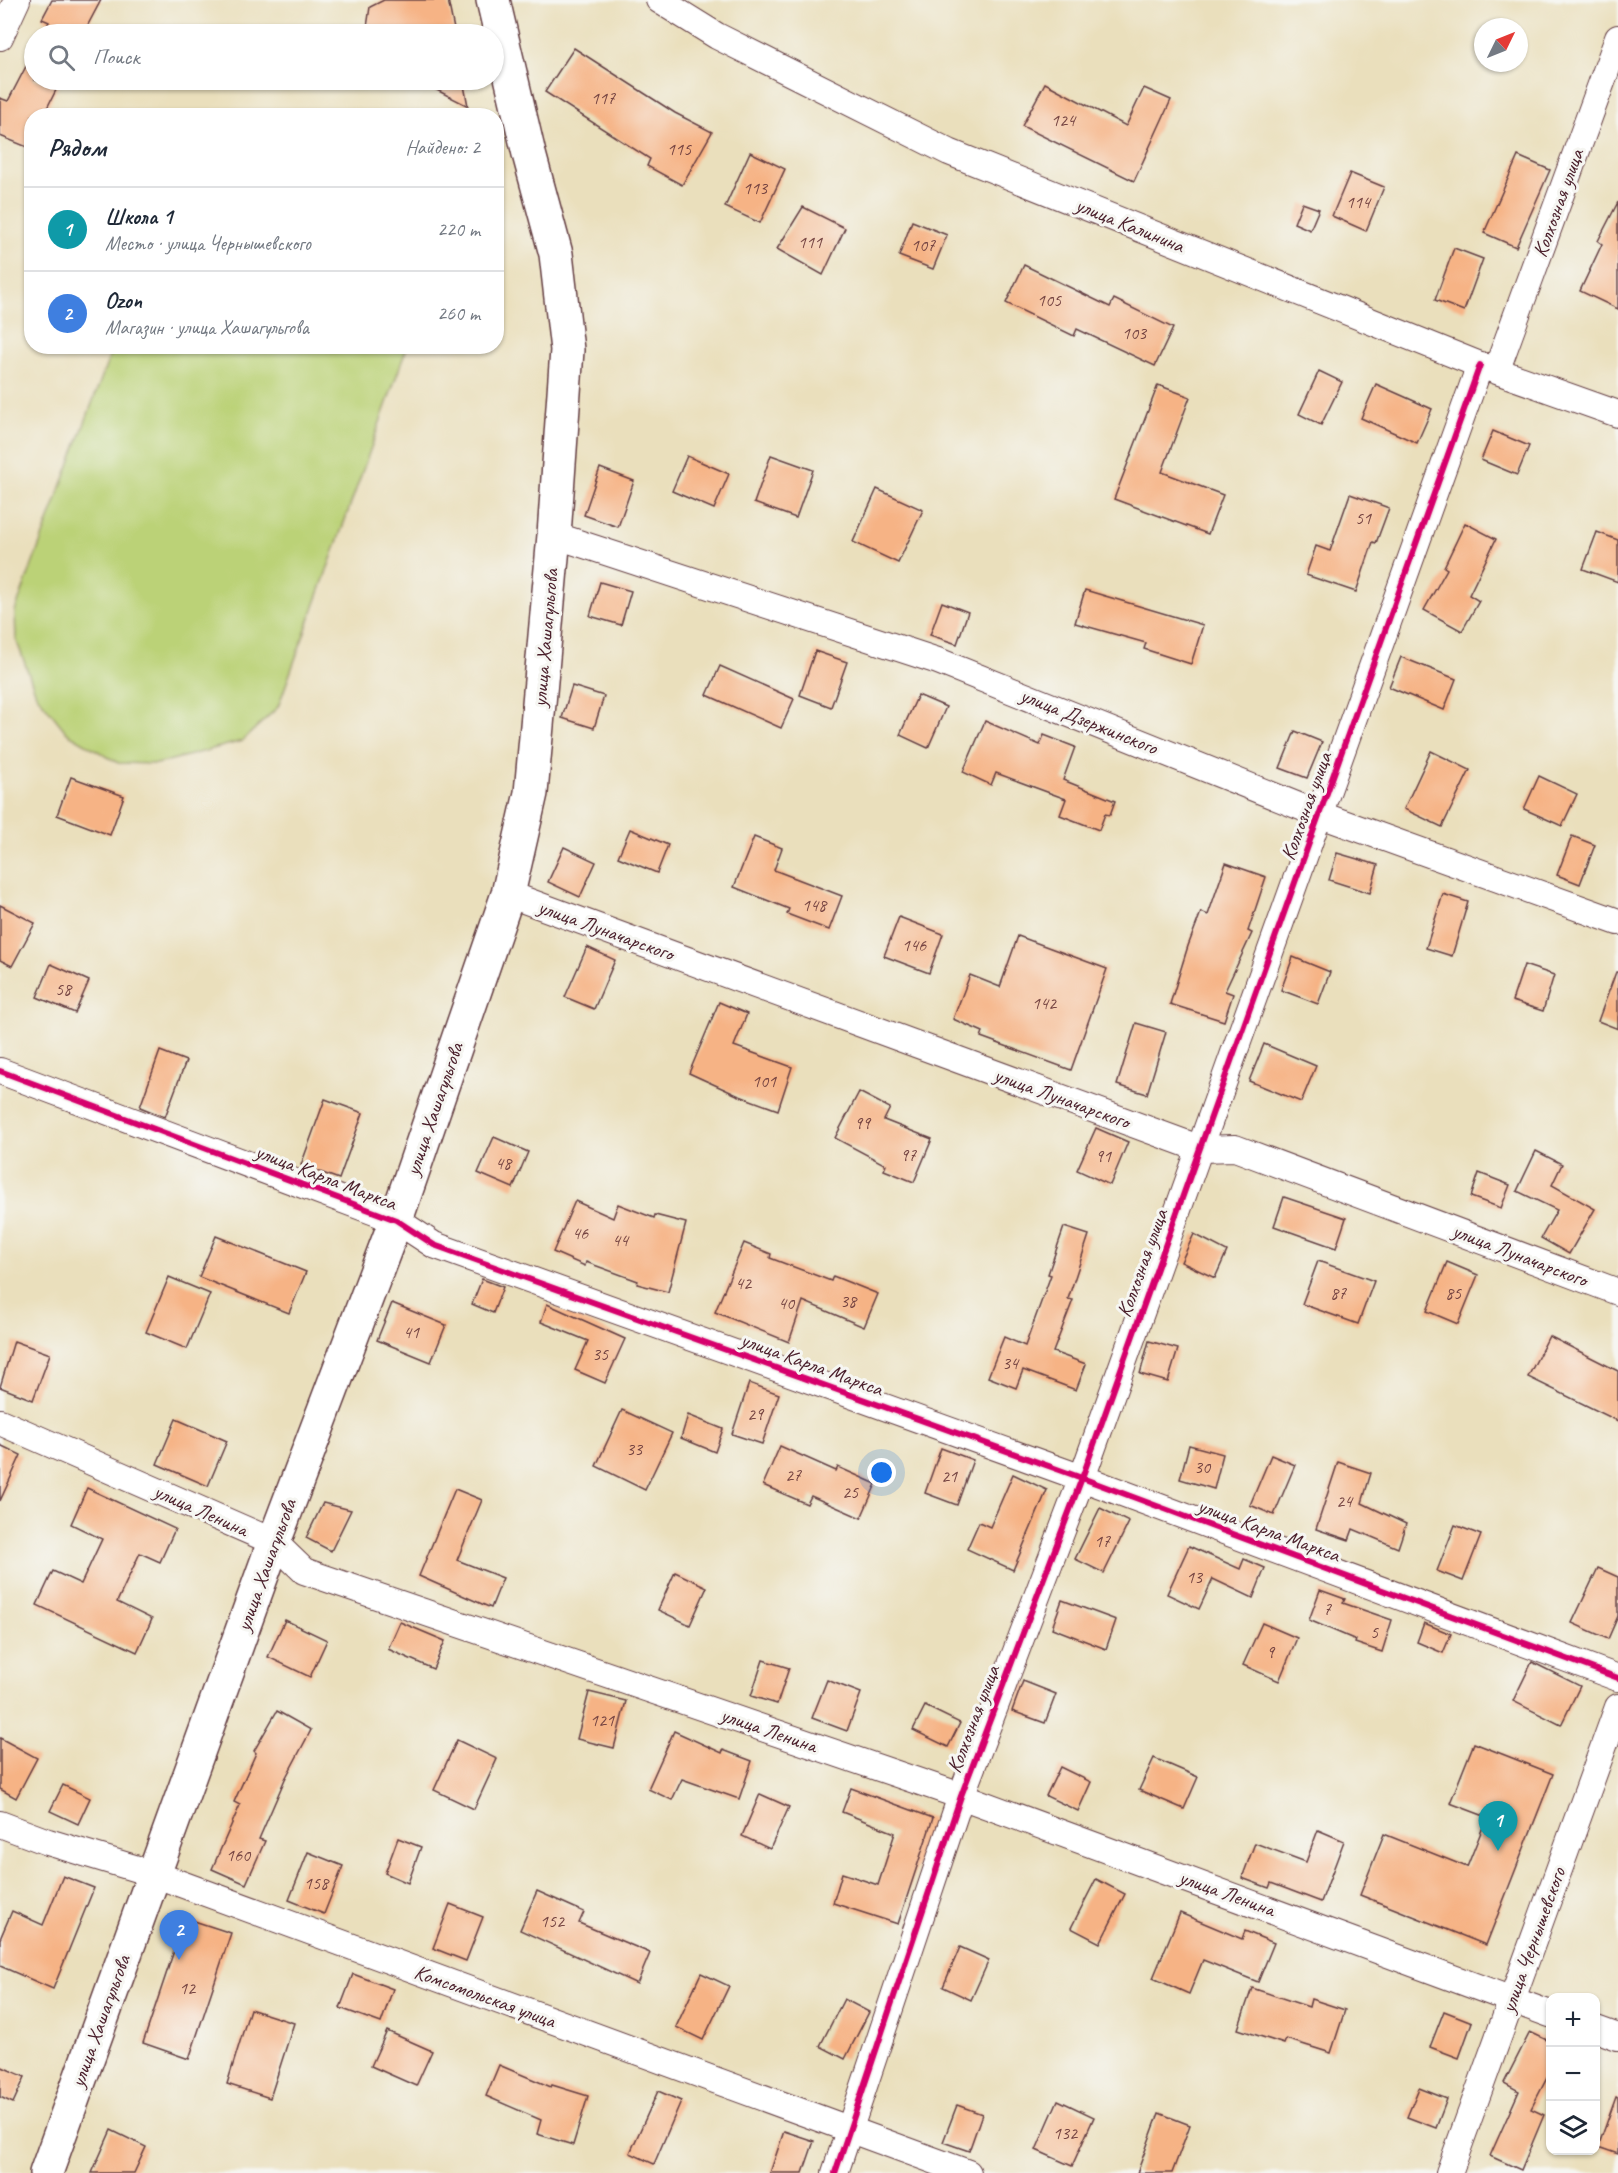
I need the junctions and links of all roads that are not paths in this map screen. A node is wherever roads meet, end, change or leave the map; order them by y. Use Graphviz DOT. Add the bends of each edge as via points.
graph roads {
  1 [pos="17,0"];
  2 [pos="493,0"];
  3 [pos="659,0"];
  4 [pos="499,24"];
  5 [pos="0,37"];
  6 [pos="1618,38"];
  7 [pos="504,47"];
  8 [pos="1489,367"];
  9 [pos="1618,414"];
  10 [pos="554,535"];
  11 [pos="1321,815"];
  12 [pos="508,894"];
  13 [pos="1618,922"];
  14 [pos="0,1071"];
  15 [pos="1201,1149"];
  16 [pos="396,1220"];
  17 [pos="1618,1292"];
  18 [pos="0,1422"];
  19 [pos="1082,1478"];
  20 [pos="274,1542"];
  21 [pos="1618,1678"];
  22 [pos="1618,1707"];
  23 [pos="962,1796"];
  24 [pos="0,1824"];
  25 [pos="154,1874"];
  26 [pos="1510,2001"];
  27 [pos="1546,2012"];
  28 [pos="1600,2030"];
  29 [pos="1618,2037"];
  30 [pos="850,2132"];
  31 [pos="46,2173"];
  32 [pos="835,2173"];
  33 [pos="968,2173"];
  34 [pos="1449,2173"];
  1 -- 5 [label="street"];
  2 -- 4 [label="main road, улица Хашагульгова"];
  3 -- 8 [label="street, улица Калинина" via="717,36 949,152"];
  6 -- 8 [label="street, Колхозная улица"];
  7 -- 10 [label="main road, улица Хашагульгова" via="556,254 567,350"];
  8 -- 9 [label="street, улица Калинина"];
  8 -- 11 [label="street, Колхозная улица"];
  10 -- 11 [label="street, улица Дзержинского" via="938,661"];
  10 -- 12 [label="main road, улица Хашагульгова" via="531,793"];
  11 -- 13 [label="street, улица Дзержинского"];
  11 -- 15 [label="street, Колхозная улица"];
  12 -- 15 [label="street, улица Луначарского"];
  12 -- 16 [label="main road, улица Хашагульгова"];
  14 -- 16 [label="street, улица Карла Маркса"];
  15 -- 17 [label="street, улица Луначарского" via="1235,1148"];
  15 -- 19 [label="street, Колхозная улица"];
  16 -- 19 [label="street, улица Карла Маркса" via="435,1245"];
  16 -- 20 [label="main road, улица Хашагульгова"];
  18 -- 20 [label="street, улица Ленина"];
  19 -- 21 [label="street, улица Карла Маркса"];
  19 -- 23 [label="street, Колхозная улица"];
  20 -- 23 [label="street, улица Ленина" via="304,1570"];
  20 -- 25 [label="main road, улица Хашагульгова"];
  22 -- 26 [label="street, улица Чернышевского"];
  23 -- 26 [label="street, улица Ленина"];
  23 -- 30 [label="street, Колхозная улица"];
  24 -- 25 [label="street, Комсомольская улица"];
  25 -- 30 [label="street, Комсомольская улица"];
  25 -- 31 [label="main road, улица Хашагульгова"];
  26 -- 27 [label="street, улица Ленина"];
  26 -- 34 [label="street, улица Чернышевского"];
  28 -- 29 [label="street"];
  30 -- 32 [label="street, Колхозная улица"];
  30 -- 33 [label="street, Комсомольская улица"];
}
